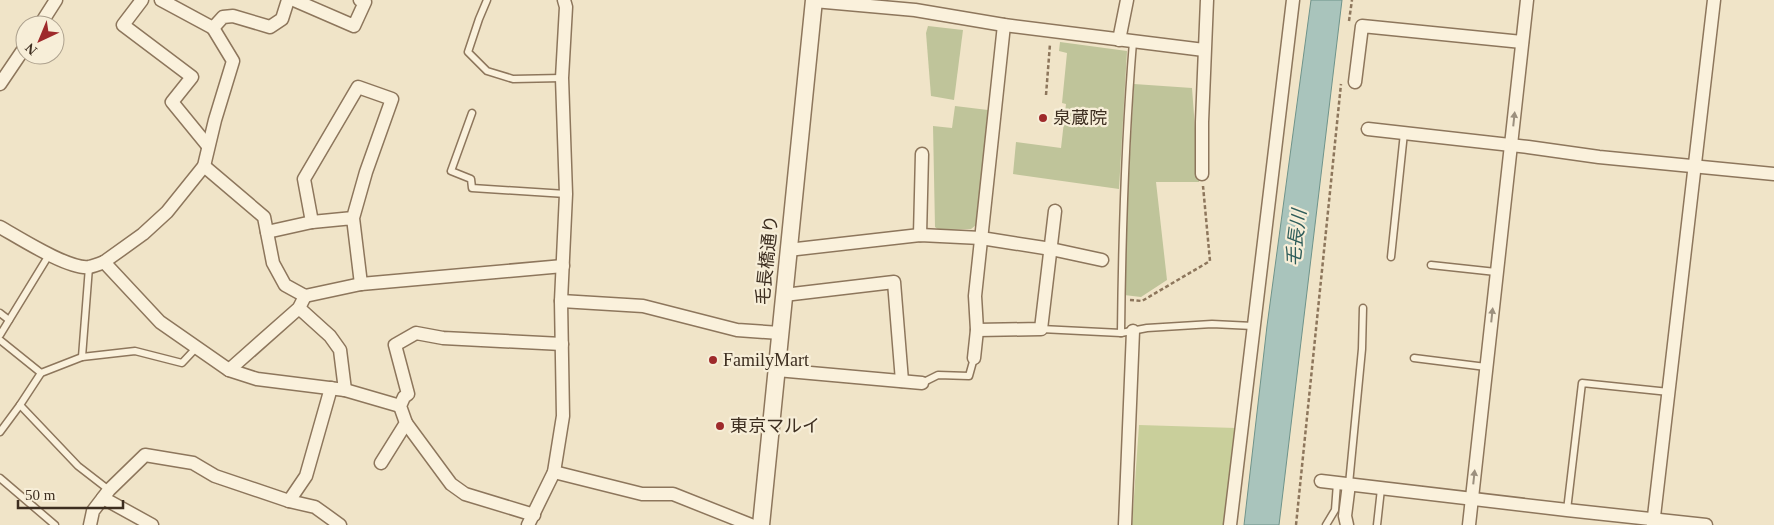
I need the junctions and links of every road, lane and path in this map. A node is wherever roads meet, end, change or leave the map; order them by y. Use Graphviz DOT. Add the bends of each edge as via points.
graph roads {
  1 [pos="56,0"];
  2 [pos="142,0"];
  3 [pos="161,0"];
  4 [pos="288,0"];
  5 [pos="294,0"];
  6 [pos="360,0"];
  7 [pos="487,0"];
  8 [pos="564,0"];
  9 [pos="814,0"];
  10 [pos="1127,0"];
  11 [pos="1207,0"];
  12 [pos="1293,0"];
  13 [pos="1352,0"];
  14 [pos="1527,0"];
  15 [pos="1714,0"];
  16 [pos="915,5"];
  17 [pos="46,15"];
  18 [pos="1004,25"];
  19 [pos="214,28"];
  20 [pos="1348,28"];
  21 [pos="1051,37"];
  22 [pos="1119,40"];
  23 [pos="1133,42"];
  24 [pos="1522,42"];
  25 [pos="1204,50"];
  26 [pos="15,62"];
  27 [pos="562,78"];
  28 [pos="1355,82"];
  29 [pos="1341,83"];
  30 [pos="0,84"];
  31 [pos="1046,95"];
  32 [pos="472,113"];
  33 [pos="1368,129"];
  34 [pos="1404,133"];
  35 [pos="1511,145"];
  36 [pos="208,146"];
  37 [pos="922,154"];
  38 [pos="204,166"];
  39 [pos="1694,166"];
  40 [pos="1202,174"];
  41 [pos="1774,174"];
  42 [pos="566,194"];
  43 [pos="1055,211"];
  44 [pos="353,218"];
  45 [pos="312,222"];
  46 [pos="0,227"];
  47 [pos="267,232"];
  48 [pos="920,235"];
  49 [pos="981,238"];
  50 [pos="1051,249"];
  51 [pos="788,250"];
  52 [pos="49,255"];
  53 [pos="1391,257"];
  54 [pos="1102,260"];
  55 [pos="104,262"];
  56 [pos="1431,265"];
  57 [pos="563,266"];
  58 [pos="89,267"];
  59 [pos="1496,272"];
  60 [pos="361,284"];
  61 [pos="784,295"];
  62 [pos="305,296"];
  63 [pos="1122,300"];
  64 [pos="561,301"];
  65 [pos="300,308"];
  66 [pos="1363,308"];
  67 [pos="0,313"];
  68 [pos="9,320"];
  69 [pos="1253,326"];
  70 [pos="1040,329"];
  71 [pos="977,330"];
  72 [pos="1127,332"];
  73 [pos="780,333"];
  74 [pos="0,335"];
  75 [pos="0,340"];
  76 [pos="562,344"];
  77 [pos="197,348"];
  78 [pos="82,357"];
  79 [pos="974,358"];
  80 [pos="1414,358"];
  81 [pos="1486,367"];
  82 [pos="229,370"];
  83 [pos="777,370"];
  84 [pos="41,374"];
  85 [pos="902,381"];
  86 [pos="922,383"];
  87 [pos="330,388"];
  88 [pos="346,390"];
  89 [pos="1669,392"];
  90 [pos="20,405"];
  91 [pos="400,406"];
  92 [pos="406,423"];
  93 [pos="0,432"];
  94 [pos="381,463"];
  95 [pos="554,472"];
  96 [pos="0,478"];
  97 [pos="1320,481"];
  98 [pos="1343,484"];
  99 [pos="1382,489"];
  100 [pos="106,494"];
  101 [pos="1472,498"];
  102 [pos="289,501"];
  103 [pos="1567,510"];
  104 [pos="531,520"];
  105 [pos="1653,522"];
  106 [pos="55,525"];
  107 [pos="90,525"];
  108 [pos="152,525"];
  109 [pos="340,525"];
  110 [pos="750,525"];
  111 [pos="761,525"];
  112 [pos="1125,525"];
  113 [pos="1230,525"];
  114 [pos="1296,525"];
  115 [pos="1326,525"];
  116 [pos="1347,525"];
  117 [pos="1377,525"];
  118 [pos="1469,525"];
  119 [pos="1706,525"];
  1 -- 17 [label="street"];
  2 -- 36 [label="street" via="123,25 192,77 172,102"];
  3 -- 19 [label="street"];
  4 -- 19 [label="street" via="282,19 270,27 233,16 223,17"];
  5 -- 6 [label="street" via="354,26 365,2"];
  7 -- 27 [label="lane" via="468,52 487,72 513,79"];
  8 -- 27 [label="street"];
  9 -- 16 [label="street"];
  9 -- 51 [label="street, 毛長橋通り"];
  10 -- 22 [label="street"];
  11 -- 25 [label="street"];
  12 -- 69 [label="street"];
  13 -- 20 [label="path"];
  14 -- 24 [label="street"];
  15 -- 39 [label="street"];
  16 -- 18 [label="street"];
  18 -- 22 [label="street"];
  18 -- 49 [label="street"];
  19 -- 36 [label="street" via="232,61"];
  21 -- 31 [label="path"];
  22 -- 23 [label="street"];
  23 -- 25 [label="street"];
  23 -- 63 [label="lane"];
  24 -- 28 [label="street" via="1362,26"];
  35 -- 24 [label="street, one-way"];
  25 -- 40 [label="street"];
  26 -- 30 [label="street"];
  27 -- 42 [label="street"];
  29 -- 114 [label="path"];
  32 -- 42 [label="lane" via="451,171 471,180 472,188"];
  33 -- 34 [label="street"];
  34 -- 35 [label="street"];
  34 -- 53 [label="lane"];
  35 -- 39 [label="street"];
  35 -- 59 [label="street"];
  36 -- 38 [label="street"];
  37 -- 48 [label="street"];
  38 -- 47 [label="street" via="264,218"];
  38 -- 55 [label="street" via="167,212"];
  39 -- 41 [label="street"];
  39 -- 89 [label="street"];
  40 -- 63 [label="path" via="1210,261 1142,301"];
  42 -- 57 [label="street"];
  43 -- 50 [label="street"];
  44 -- 45 [label="street"];
  44 -- 45 [label="street" via="392,99 358,87 304,179"];
  44 -- 60 [label="street"];
  45 -- 47 [label="street"];
  46 -- 52 [label="street"];
  47 -- 62 [label="street" via="273,263 285,284"];
  48 -- 49 [label="street"];
  48 -- 51 [label="street"];
  49 -- 50 [label="street"];
  49 -- 71 [label="street" via="975,296"];
  50 -- 54 [label="street"];
  50 -- 70 [label="street"];
  51 -- 61 [label="street, 毛長橋通り"];
  52 -- 58 [label="street"];
  52 -- 68 [label="lane"];
  55 -- 58 [label="street"];
  55 -- 77 [label="street" via="160,322"];
  56 -- 59 [label="lane"];
  57 -- 60 [label="street"];
  57 -- 64 [label="street"];
  58 -- 78 [label="lane"];
  81 -- 59 [label="street, one-way"];
  60 -- 62 [label="street"];
  61 -- 73 [label="street, 毛長橋通り"];
  61 -- 85 [label="street" via="894,282"];
  62 -- 65 [label="street"];
  63 -- 72 [label="lane"];
  64 -- 73 [label="street" via="643,306 736,330"];
  64 -- 76 [label="street"];
  65 -- 82 [label="street"];
  65 -- 88 [label="street" via="340,350"];
  66 -- 98 [label="lane" via="1362,349"];
  67 -- 68 [label="lane"];
  68 -- 74 [label="lane"];
  69 -- 72 [label="lane" via="1212,324"];
  69 -- 113 [label="street"];
  70 -- 71 [label="street"];
  70 -- 72 [label="lane"];
  71 -- 79 [label="street"];
  72 -- 112 [label="street"];
  73 -- 83 [label="street, 毛長橋通り"];
  75 -- 84 [label="lane"];
  76 -- 91 [label="street" via="443,338 416,333 395,345 408,394"];
  76 -- 95 [label="street" via="563,416"];
  77 -- 78 [label="lane" via="182,363 135,351"];
  77 -- 82 [label="street"];
  78 -- 84 [label="lane"];
  79 -- 86 [label="lane" via="969,376 938,375"];
  80 -- 81 [label="lane"];
  101 -- 81 [label="street, one-way"];
  82 -- 87 [label="street" via="257,379"];
  83 -- 85 [label="street"];
  83 -- 111 [label="street, 毛長橋通り"];
  84 -- 90 [label="lane"];
  85 -- 86 [label="street"];
  87 -- 88 [label="street"];
  87 -- 102 [label="street" via="306,476"];
  88 -- 91 [label="street"];
  89 -- 103 [label="lane" via="1582,383"];
  89 -- 105 [label="street"];
  90 -- 93 [label="lane"];
  90 -- 100 [label="lane"];
  91 -- 92 [label="street"];
  92 -- 94 [label="street"];
  92 -- 104 [label="street" via="451,484 465,494"];
  95 -- 104 [label="street"];
  95 -- 110 [label="street" via="642,494 672,494"];
  96 -- 106 [label="lane"];
  97 -- 98 [label="street"];
  98 -- 99 [label="street"];
  98 -- 115 [label="lane" via="1335,510"];
  98 -- 116 [label="street"];
  99 -- 101 [label="street"];
  99 -- 117 [label="lane"];
  100 -- 102 [label="street" via="145,455 193,463 216,476"];
  100 -- 107 [label="street" via="93,511"];
  100 -- 108 [label="street"];
  101 -- 103 [label="street"];
  101 -- 118 [label="street"];
  102 -- 109 [label="street" via="315,507"];
  103 -- 105 [label="street"];
  105 -- 119 [label="street"];
}
